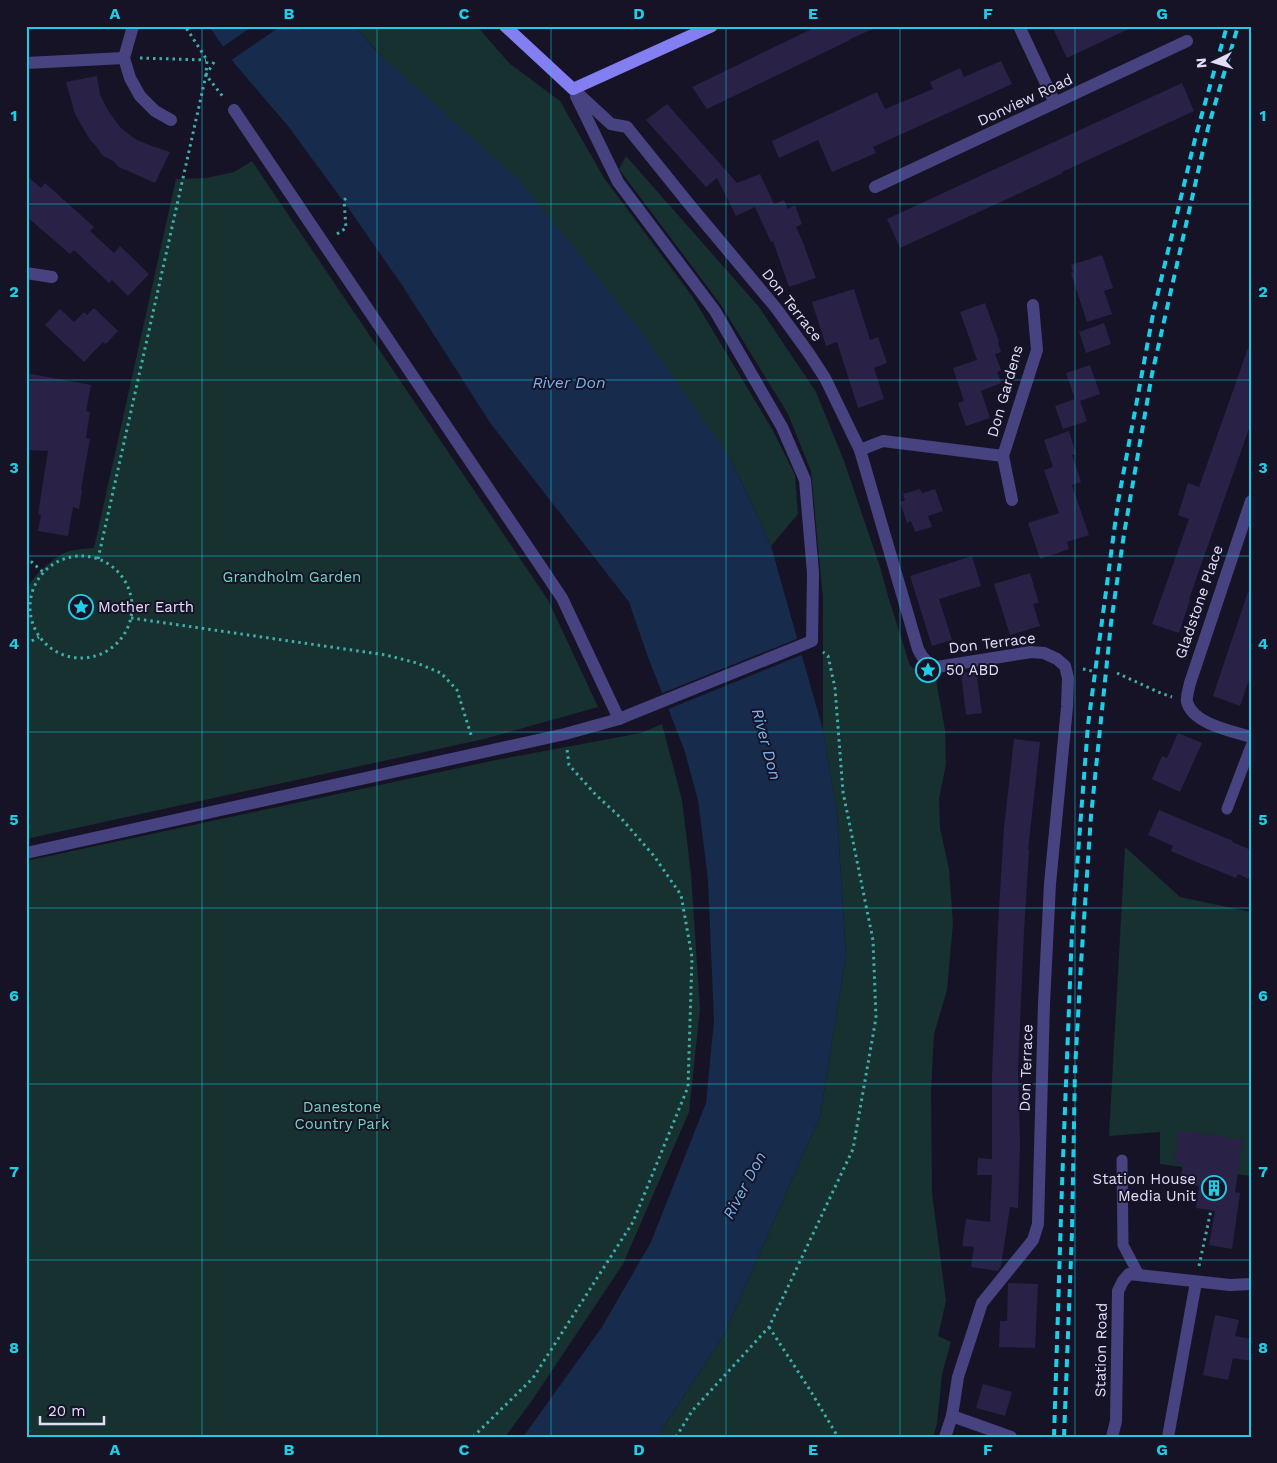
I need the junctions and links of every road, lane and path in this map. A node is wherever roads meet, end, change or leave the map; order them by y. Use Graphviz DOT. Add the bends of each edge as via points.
graph roads {
  1 [pos="134,26"];
  2 [pos="185,26"];
  3 [pos="505,26"];
  4 [pos="712,26"];
  5 [pos="1019,26"];
  6 [pos="1187,41"];
  7 [pos="124,58"];
  8 [pos="207,60"];
  9 [pos="214,62"];
  10 [pos="26,64"];
  11 [pos="206,75"];
  12 [pos="573,89"];
  13 [pos="1056,103"];
  14 [pos="234,110"];
  15 [pos="171,120"];
  16 [pos="875,187"];
  17 [pos="349,196"];
  18 [pos="346,228"];
  19 [pos="26,273"];
  20 [pos="52,277"];
  21 [pos="1033,305"];
  22 [pos="860,450"];
  23 [pos="1003,456"];
  24 [pos="1012,500"];
  25 [pos="1251,501"];
  26 [pos="26,557"];
  27 [pos="98,559"];
  28 [pos="43,572"];
  29 [pos="131,618"];
  30 [pos="39,637"];
  31 [pos="808,643"];
  32 [pos="26,644"];
  33 [pos="1118,673"];
  34 [pos="1187,701"];
  35 [pos="619,719"];
  36 [pos="1251,737"];
  37 [pos="1251,746"];
  38 [pos="476,753"];
  39 [pos="569,765"];
  40 [pos="1227,809"];
  41 [pos="26,853"];
  42 [pos="1122,1160"];
  43 [pos="1211,1210"];
  44 [pos="1139,1275"];
  45 [pos="1196,1282"];
  46 [pos="1251,1284"];
  47 [pos="769,1327"];
  48 [pos="952,1416"];
  49 [pos="1006,1436"];
  50 [pos="473,1437"];
  51 [pos="676,1437"];
  52 [pos="838,1437"];
  53 [pos="945,1437"];
  54 [pos="1112,1437"];
  55 [pos="1168,1437"];
  1 -- 7 [label="street"];
  2 -- 8 [label="path"];
  3 -- 12 [label="street"];
  4 -- 12 [label="street"];
  5 -- 13 [label="street"];
  6 -- 13 [label="street, Donview Road"];
  7 -- 8 [label="path"];
  7 -- 10 [label="street"];
  7 -- 15 [label="street" via="140,96 155,111"];
  8 -- 11 [label="path"];
  9 -- 11 [label="path"];
  11 -- 14 [label="path"];
  11 -- 27 [label="path"];
  12 -- 22 [label="street, Don Terrace" via="612,124 627,127 776,308 825,378"];
  12 -- 31 [label="street" via="618,182 715,311 794,453 805,480 813,572"];
  13 -- 16 [label="street, Donview Road"];
  14 -- 35 [label="street" via="562,598"];
  17 -- 18 [label="path" via="344,200"];
  19 -- 20 [label="street"];
  21 -- 23 [label="street, Don Gardens" via="1036,350"];
  22 -- 23 [label="street, Don Gardens" via="883,441"];
  22 -- 48 [label="street, Don Terrace" via="918,649 925,661 937,667 1038,652 1057,659 1065,666 1068,678 1050,884 1038,1224 1033,1240 982,1303 958,1378"];
  23 -- 24 [label="street, Don Gardens"];
  25 -- 34 [label="street, Gladstone Place" via="1190,683"];
  26 -- 28 [label="path"];
  27 -- 28 [label="path" via="74,556 52,564"];
  27 -- 29 [label="path" via="108,563 125,582 131,597"];
  28 -- 30 [label="path" via="31,592 29,604 33,627"];
  29 -- 30 [label="path" via="115,646 86,659 60,654"];
  29 -- 38 [label="path" via="386,655 417,663 441,673 457,690"];
  30 -- 32 [label="path"];
  31 -- 35 [label="street"];
  31 -- 47 [label="path" via="828,656 835,688 843,792 873,940 876,1018 853,1149"];
  33 -- 34 [label="path" via="1158,692"];
  34 -- 36 [label="street" via="1194,714 1206,721"];
  35 -- 38 [label="street"];
  37 -- 40 [label="lane"];
  38 -- 41 [label="street"];
  39 -- 50 [label="path" via="654,856 681,895 692,957 688,1087 633,1222 534,1378"];
  42 -- 44 [label="lane" via="1123,1245"];
  43 -- 45 [label="path"];
  44 -- 45 [label="street"];
  44 -- 54 [label="street, Station Road" via="1129,1274 1118,1291 1117,1414"];
  45 -- 46 [label="street"];
  45 -- 55 [label="street"];
  47 -- 51 [label="path" via="692,1411"];
  47 -- 52 [label="path"];
  48 -- 49 [label="street"];
  48 -- 53 [label="street"];
}
